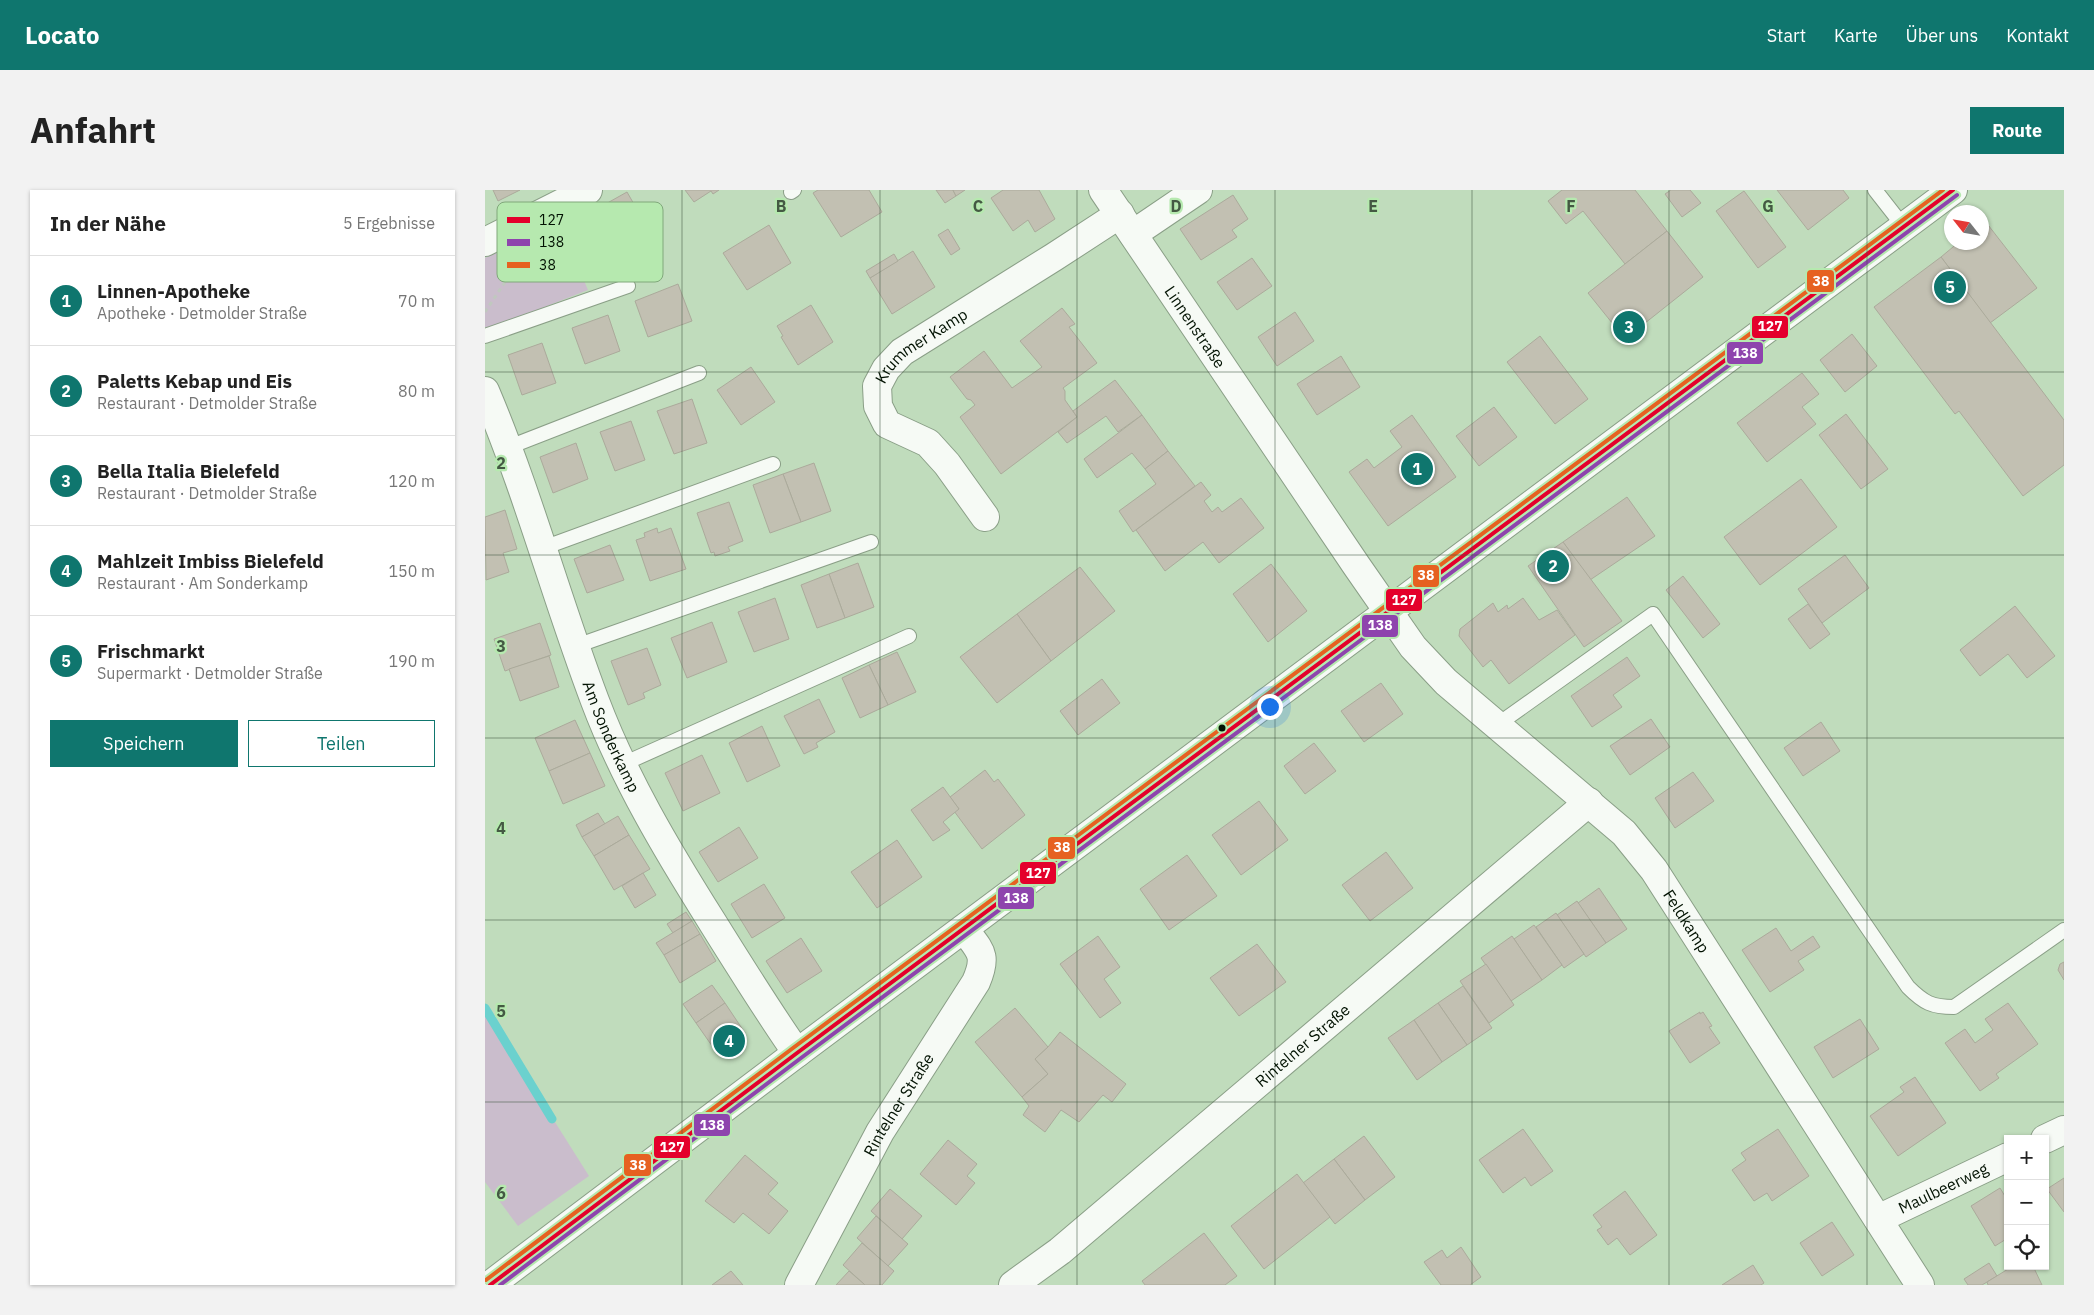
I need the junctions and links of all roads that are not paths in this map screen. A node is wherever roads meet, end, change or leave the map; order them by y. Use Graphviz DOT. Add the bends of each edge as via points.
graph roads {
  1 [pos="588,190"];
  2 [pos="1103,190"];
  3 [pos="1198,190"];
  4 [pos="1875,190"];
  5 [pos="1953,190"];
  6 [pos="564,202"];
  7 [pos="1127,224"];
  8 [pos="1904,227"];
  9 [pos="497,236"];
  10 [pos="485,242"];
  11 [pos="628,286"];
  12 [pos="485,336"];
  13 [pos="699,373"];
  14 [pos="485,391"];
  15 [pos="509,448"];
  16 [pos="773,464"];
  17 [pos="985,517"];
  18 [pos="871,542"];
  19 [pos="543,548"];
  20 [pos="1389,613"];
  21 [pos="909,636"];
  22 [pos="576,646"];
  23 [pos="1497,725"];
  24 [pos="623,764"];
  25 [pos="1589,802"];
  26 [pos="964,929"];
  27 [pos="2064,930"];
  28 [pos="797,1053"];
  29 [pos="2064,1130"];
  30 [pos="2049,1137"];
  31 [pos="2004,1159"];
  32 [pos="1878,1219"];
  33 [pos="490,1285"];
  34 [pos="799,1285"];
  35 [pos="1013,1285"];
  36 [pos="1920,1285"];
  1 -- 6 [label="street"];
  2 -- 7 [label="street, Linnenstraße"];
  3 -- 7 [label="street, Krummer Kamp"];
  4 -- 8 [label="lane"];
  5 -- 8 [label="street"];
  7 -- 17 [label="street, Krummer Kamp" via="1054,257 902,352 887,368 877,386 878,406 887,424 928,443"];
  7 -- 20 [label="street, Linnenstraße"];
  8 -- 20 [label="street"];
  9 -- 10 [label="street"];
  11 -- 12 [label="lane"];
  13 -- 15 [label="lane"];
  14 -- 15 [label="street, Am Sonderkamp"];
  15 -- 19 [label="street, Am Sonderkamp"];
  16 -- 19 [label="lane"];
  18 -- 22 [label="lane"];
  19 -- 22 [label="street, Am Sonderkamp"];
  20 -- 23 [label="street, Feldkamp" via="1428,664"];
  20 -- 26 [label="street"];
  21 -- 24 [label="lane"];
  22 -- 24 [label="street, Am Sonderkamp" via="595,702"];
  23 -- 25 [label="street, Feldkamp"];
  23 -- 27 [label="lane" via="1653,614 1908,987 1920,999 1935,1006 1954,1006"];
  24 -- 28 [label="street, Am Sonderkamp" via="677,866"];
  25 -- 32 [label="street, Feldkamp" via="1624,833 1654,870"];
  25 -- 35 [label="street, Rintelner Straße" via="1060,1251"];
  26 -- 28 [label="street"];
  26 -- 34 [label="street, Rintelner Straße" via="981,953 982,969 976,982 879,1132"];
  28 -- 33 [label="street"];
  29 -- 30 [label="street"];
  31 -- 32 [label="street, Maulbeerweg"];
  32 -- 36 [label="street, Feldkamp"];
}
